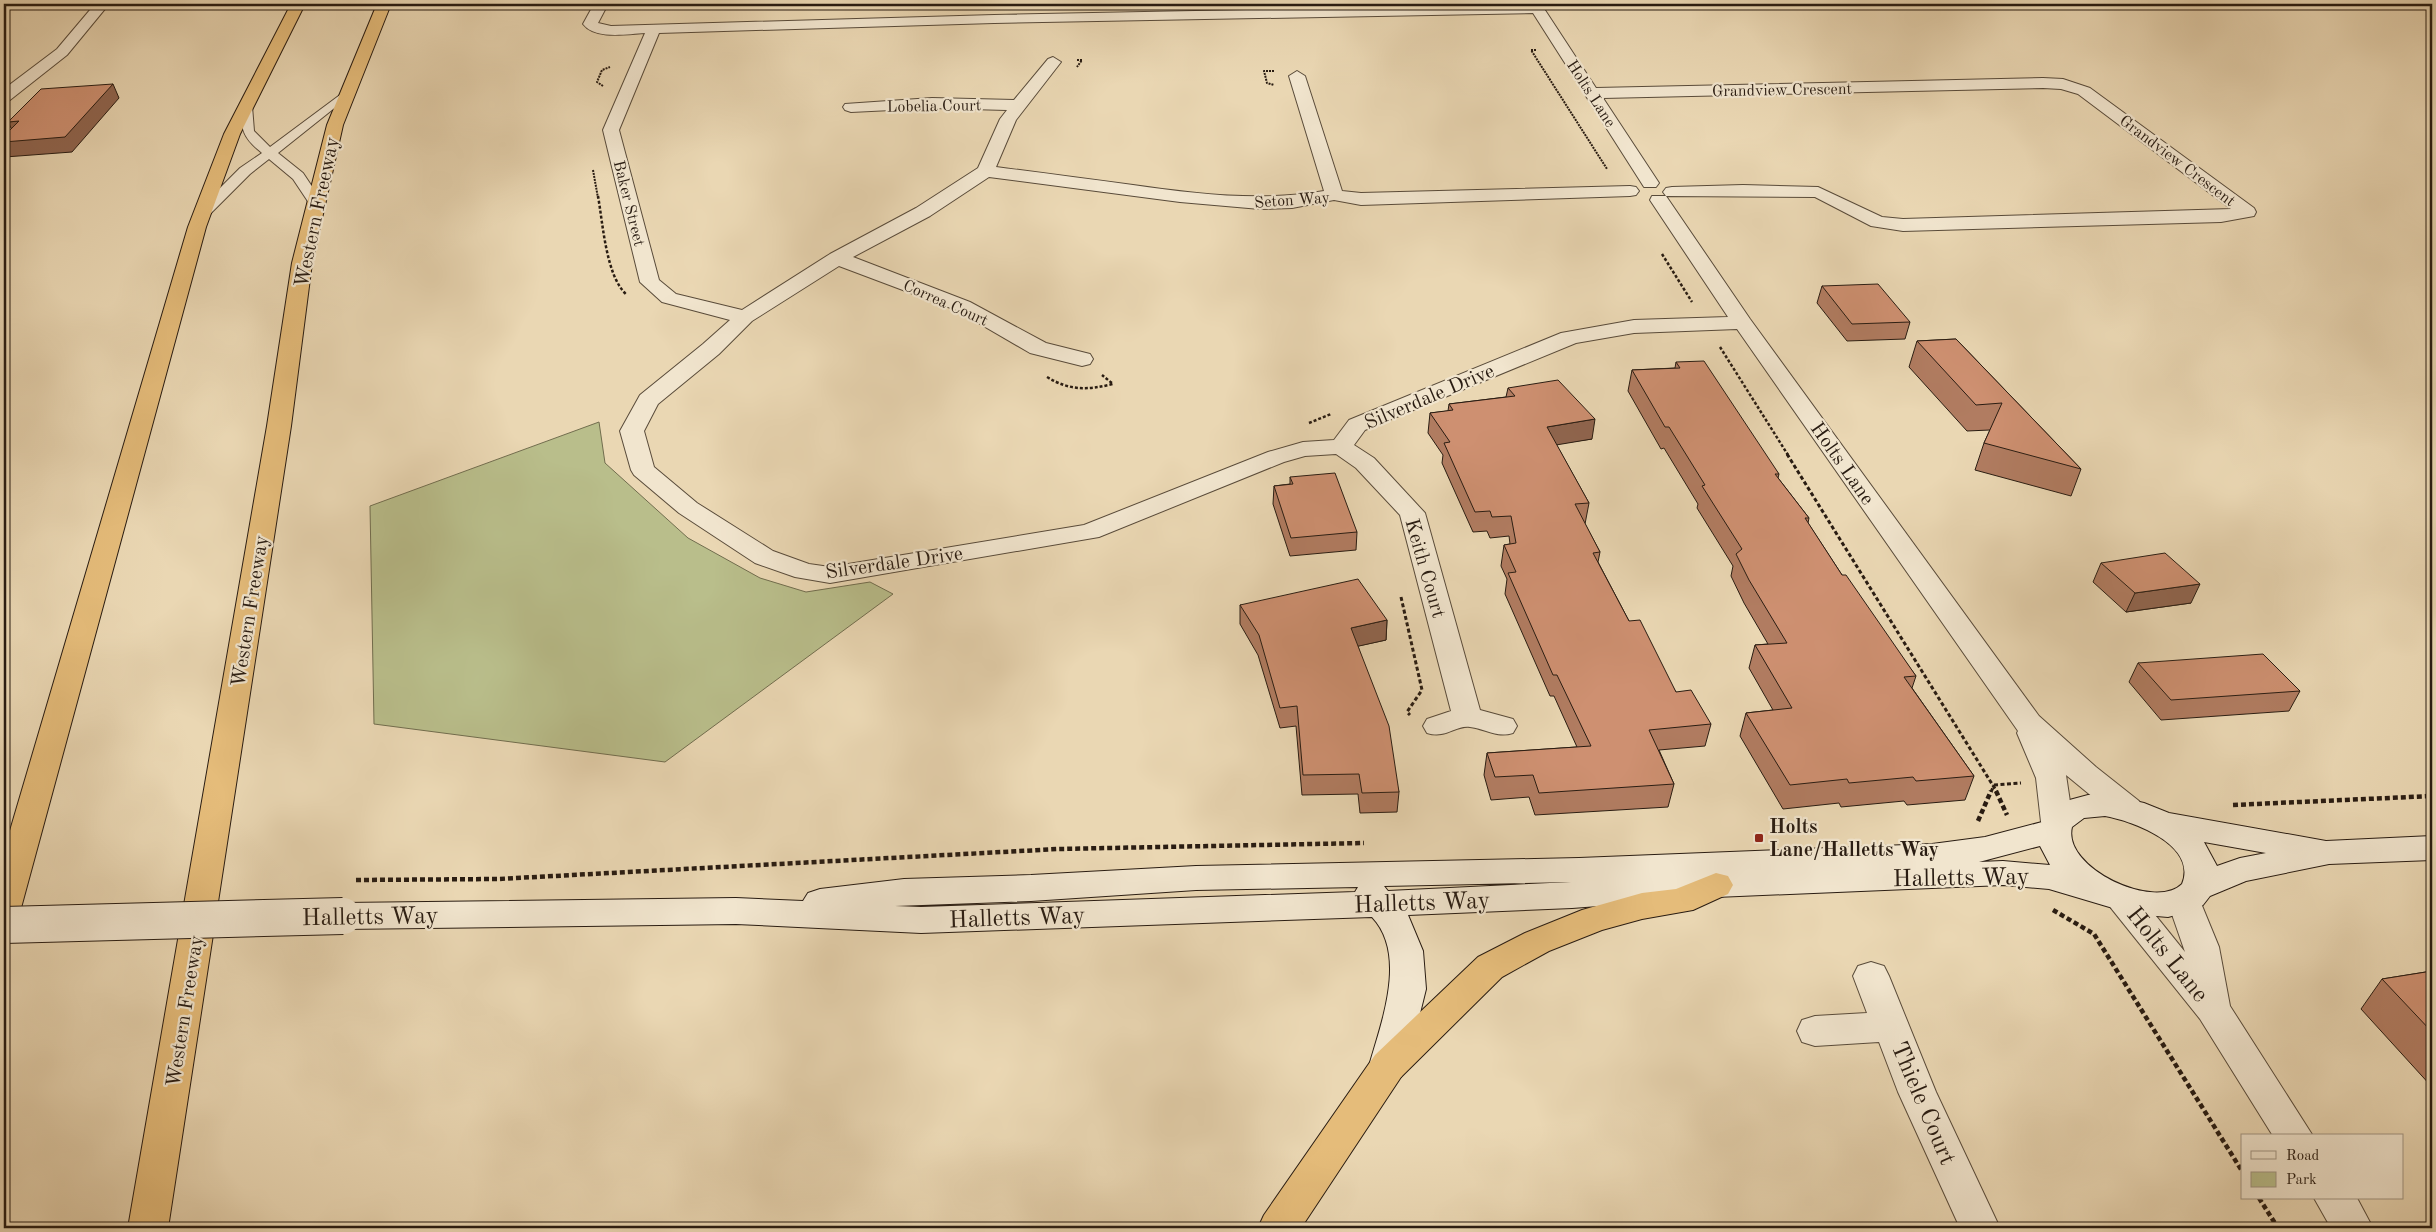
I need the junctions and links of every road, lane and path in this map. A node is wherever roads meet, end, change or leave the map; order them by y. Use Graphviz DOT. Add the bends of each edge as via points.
graph roads {
  1 [pos="102,4"];
  2 [pos="298,4"];
  3 [pos="384,4"];
  4 [pos="601,4"];
  5 [pos="905,4"];
  6 [pos="1536,6"];
  7 [pos="1317,8"];
  8 [pos="1114,10"];
  9 [pos="900,22"];
  10 [pos="654,29"];
  11 [pos="1564,49"];
  12 [pos="1053,62"];
  13 [pos="1075,68"];
  14 [pos="1297,76"];
  15 [pos="348,92"];
  16 [pos="1592,93"];
  17 [pos="4,97"];
  18 [pos="1017,105"];
  19 [pos="246,106"];
  20 [pos="851,107"];
  21 [pos="270,153"];
  22 [pos="986,171"];
  23 [pos="1661,192"];
  24 [pos="1590,194"];
  25 [pos="1334,195"];
  26 [pos="316,203"];
  27 [pos="201,215"];
  28 [pos="1662,253"];
  29 [pos="837,258"];
  30 [pos="745,317"];
  31 [pos="1743,323"];
  32 [pos="1704,324"];
  33 [pos="1713,346"];
  34 [pos="1721,349"];
  35 [pos="1082,359"];
  36 [pos="1334,412"];
  37 [pos="1306,424"];
  38 [pos="1341,447"];
  39 [pos="1400,592"];
  40 [pos="1466,716"];
  41 [pos="2028,723"];
  42 [pos="1438,726"];
  43 [pos="1502,726"];
  44 [pos="2052,778"];
  45 [pos="1994,785"];
  46 [pos="2432,796"];
  47 [pos="2228,805"];
  48 [pos="2128,810"];
  49 [pos="2160,823"];
  50 [pos="2056,826"];
  51 [pos="2019,840"];
  52 [pos="2432,848"];
  53 [pos="2329,852"];
  54 [pos="1351,874"];
  55 [pos="2034,875"];
  56 [pos="1716,885"];
  57 [pos="2192,894"];
  58 [pos="2114,895"];
  59 [pos="1381,904"];
  60 [pos="4,908"];
  61 [pos="736,911"];
  62 [pos="4,924"];
  63 [pos="1871,976"];
  64 [pos="2213,1009"];
  65 [pos="1891,1026"];
  66 [pos="1816,1031"];
  67 [pos="1388,1066"];
  68 [pos="2293,1134"];
  69 [pos="2241,1169"];
  70 [pos="2260,1200"];
  71 [pos="2335,1200"];
  72 [pos="148,1228"];
  73 [pos="1278,1228"];
  74 [pos="1980,1228"];
  75 [pos="2278,1228"];
  76 [pos="2353,1228"];
  1 -- 17 [label="street" via="62,52"];
  2 -- 19 [label="highway"];
  3 -- 15 [label="highway, Western Freeway"];
  4 -- 10 [label="street" via="590,24 596,28"];
  5 -- 9 [label="street"];
  6 -- 7 [label="street"];
  6 -- 11 [label="street, Holts Lane"];
  7 -- 8 [label="street"];
  8 -- 9 [label="street"];
  9 -- 10 [label="street"];
  10 -- 30 [label="street, Baker Street" via="632,74 611,130 650,282 669,298"];
  11 -- 16 [label="street, Holts Lane"];
  11 -- 24 [label="path" via="1531,50 1612,178 1601,185 1587,187"];
  12 -- 13 [label="path" via="1082,60"];
  12 -- 18 [label="street"];
  14 -- 25 [label="street"];
  15 -- 21 [label="lane"];
  15 -- 26 [label="highway, Western Freeway" via="334,125"];
  16 -- 23 [label="street, Holts Lane"];
  16 -- 23 [label="street, Grandview Crescent" via="2063,84 2084,91 2247,212 2221,216 1903,225 1878,222 1818,192"];
  18 -- 20 [label="street, Lobelia Court" via="932,102"];
  18 -- 22 [label="street"];
  19 -- 21 [label="lane" via="248,130 254,140"];
  19 -- 27 [label="highway"];
  21 -- 26 [label="lane" via="298,176"];
  21 -- 27 [label="lane" via="232,182"];
  22 -- 25 [label="street, Seton Way" via="1141,192 1260,203"];
  22 -- 29 [label="street, Silverdale Drive" via="923,212"];
  23 -- 24 [label="street, Seton Way" via="1644,199 1630,192"];
  23 -- 31 [label="street, Holts Lane"];
  24 -- 25 [label="street, Seton Way" via="1361,199"];
  26 -- 72 [label="highway, Western Freeway" via="302,264 280,426"];
  27 -- 60 [label="highway"];
  28 -- 32 [label="path"];
  29 -- 30 [label="street, Silverdale Drive"];
  29 -- 35 [label="street, Correa Court" via="963,306 1038,348"];
  30 -- 38 [label="street, Silverdale Drive" via="648,400 632,431 643,470 688,508 764,557 804,571 830,575 1090,532 1276,457 1303,449"];
  31 -- 32 [label="street, Silverdale Drive"];
  31 -- 41 [label="street, Holts Lane"];
  32 -- 34 [label="path"];
  32 -- 38 [label="street, Silverdale Drive" via="1612,328 1569,338 1357,425"];
  33 -- 34 [label="path"];
  34 -- 45 [label="path"];
  36 -- 37 [label="path"];
  38 -- 40 [label="street, Keith Court" via="1365,463 1412,513"];
  39 -- 42 [label="path" via="1422,690 1407,712 1429,735"];
  40 -- 42 [label="street"];
  40 -- 43 [label="street"];
  41 -- 44 [label="street, Holts Lane"];
  41 -- 48 [label="street, Holts Lane"];
  44 -- 45 [label="path"];
  44 -- 50 [label="street, Holts Lane"];
  45 -- 51 [label="path"];
  46 -- 47 [label="path"];
  48 -- 49 [label="street"];
  48 -- 50 [label="street" via="2105,805 2084,806 2067,812"];
  49 -- 53 [label="street"];
  49 -- 57 [label="street" via="2192,850 2201,870"];
  50 -- 51 [label="street, Halletts Way"];
  50 -- 58 [label="street" via="2058,851 2065,862 2076,873"];
  51 -- 54 [label="street, Halletts Way" via="1985,849 1886,858 1579,870"];
  52 -- 53 [label="street"];
  53 -- 57 [label="street" via="2240,870"];
  54 -- 59 [label="street"];
  54 -- 61 [label="street, Halletts Way" via="904,892"];
  55 -- 56 [label="street, Halletts Way" via="1943,874"];
  55 -- 58 [label="street, Halletts Way"];
  55 -- 69 [label="path" via="2042,904 2094,934"];
  56 -- 59 [label="street, Halletts Way"];
  56 -- 67 [label="highway" via="1681,901 1642,906 1594,919 1537,942 1490,967"];
  57 -- 58 [label="street" via="2158,904"];
  57 -- 64 [label="street, Holts Lane"];
  58 -- 64 [label="street, Holts Lane"];
  59 -- 61 [label="street, Halletts Way" via="921,920"];
  59 -- 67 [label="street" via="1391,914 1406,951 1408,990"];
  61 -- 62 [label="street, Halletts Way, bridge"];
  63 -- 65 [label="street, Thiele Court"];
  64 -- 68 [label="street, Holts Lane"];
  65 -- 66 [label="street"];
  65 -- 74 [label="street, Thiele Court" via="1917,1092"];
  67 -- 73 [label="highway"];
  70 -- 75 [label="path"];
  71 -- 76 [label="street"];
}
